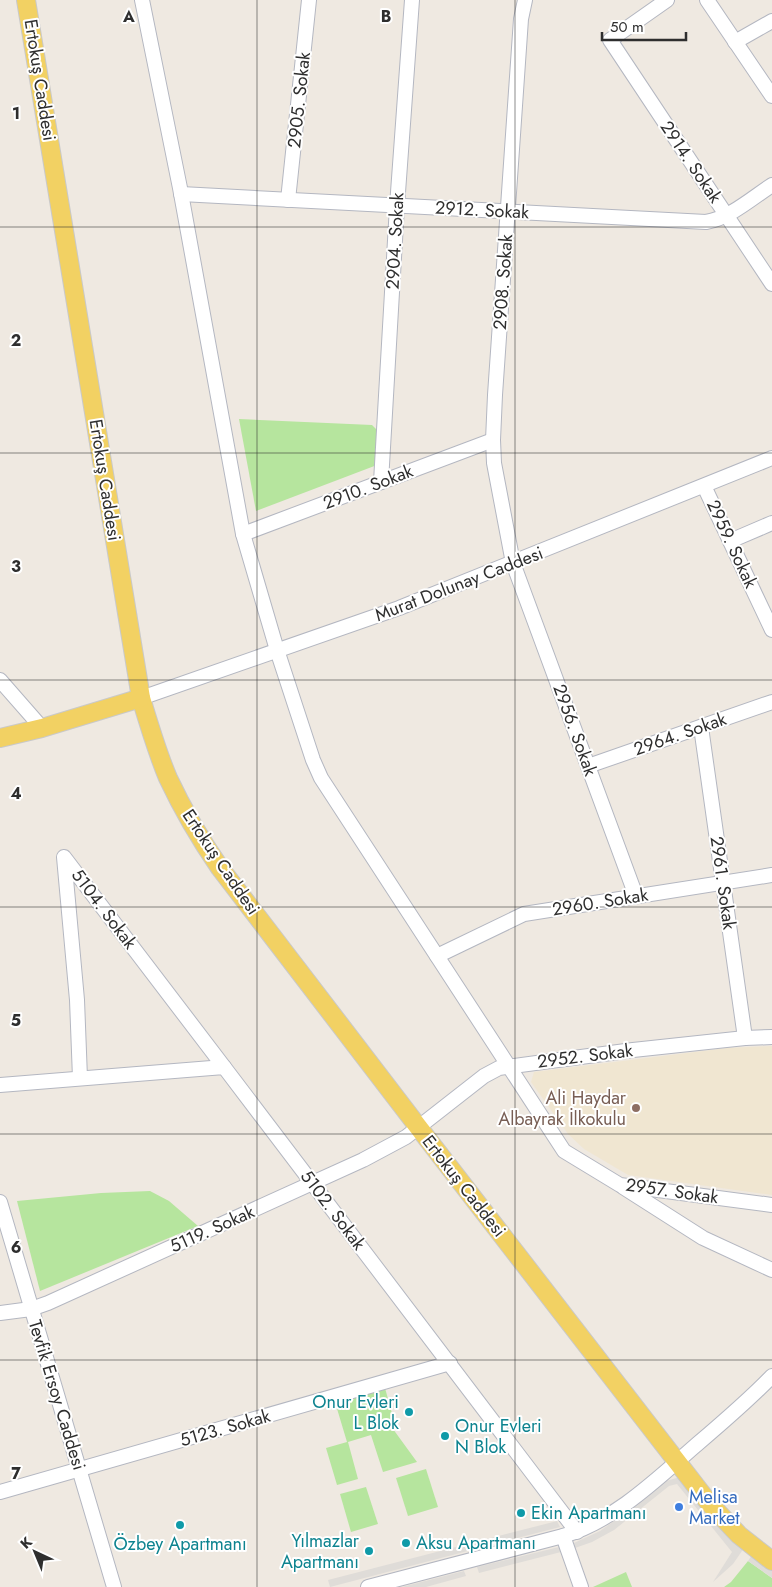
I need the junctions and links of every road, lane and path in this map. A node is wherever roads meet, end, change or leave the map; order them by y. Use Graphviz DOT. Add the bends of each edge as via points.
graph roads {
  1 [pos="26,0"];
  2 [pos="142,0"];
  3 [pos="309,0"];
  4 [pos="412,0"];
  5 [pos="525,0"];
  6 [pos="667,0"];
  7 [pos="707,0"];
  8 [pos="772,22"];
  9 [pos="735,42"];
  10 [pos="772,96"];
  11 [pos="772,185"];
  12 [pos="181,194"];
  13 [pos="288,200"];
  14 [pos="396,206"];
  15 [pos="508,212"];
  16 [pos="726,215"];
  17 [pos="772,284"];
  18 [pos="493,440"];
  19 [pos="772,458"];
  20 [pos="381,482"];
  21 [pos="704,486"];
  22 [pos="772,523"];
  23 [pos="243,534"];
  24 [pos="730,541"];
  25 [pos="513,563"];
  26 [pos="772,630"];
  27 [pos="277,650"];
  28 [pos="0,680"];
  29 [pos="141,698"];
  30 [pos="772,702"];
  31 [pos="701,727"];
  32 [pos="42,728"];
  33 [pos="0,738"];
  34 [pos="588,766"];
  35 [pos="772,875"];
  36 [pos="723,883"];
  37 [pos="636,896"];
  38 [pos="437,956"];
  39 [pos="772,1037"];
  40 [pos="745,1038"];
  41 [pos="508,1066"];
  42 [pos="224,1067"];
  43 [pos="80,1078"];
  44 [pos="0,1084"];
  45 [pos="418,1128"];
  46 [pos="313,1183"];
  47 [pos="620,1186"];
  48 [pos="0,1202"];
  49 [pos="772,1204"];
  50 [pos="772,1270"];
  51 [pos="31,1309"];
  52 [pos="0,1313"];
  53 [pos="450,1363"];
  54 [pos="772,1376"];
  55 [pos="677,1462"];
  56 [pos="79,1469"];
  57 [pos="0,1492"];
  58 [pos="578,1532"];
  59 [pos="563,1536"];
  60 [pos="772,1561"];
  61 [pos="114,1587"];
  62 [pos="368,1587"];
  63 [pos="581,1587"];
  1 -- 29 [label="main road, Ertokuş Caddesi"];
  2 -- 12 [label="street, 2957. Sokak"];
  3 -- 13 [label="street, 2905. Sokak"];
  4 -- 14 [label="street, 2904. Sokak"];
  5 -- 15 [label="street, 2908. Sokak" via="520,19"];
  6 -- 16 [label="street, 2914. Sokak" via="610,40"];
  7 -- 9 [label="street"];
  8 -- 9 [label="street"];
  9 -- 10 [label="street"];
  11 -- 16 [label="street, 2912. Sokak"];
  12 -- 13 [label="street, 2912. Sokak"];
  12 -- 23 [label="street, 2957. Sokak"];
  13 -- 14 [label="street, 2912. Sokak"];
  14 -- 15 [label="street, 2912. Sokak"];
  14 -- 20 [label="street, 2904. Sokak"];
  15 -- 16 [label="street, 2912. Sokak" via="698,222 713,221"];
  15 -- 18 [label="street, 2908. Sokak"];
  16 -- 17 [label="street, 2914. Sokak"];
  18 -- 20 [label="street, 2910. Sokak"];
  18 -- 25 [label="street, 2908. Sokak" via="494,463"];
  19 -- 21 [label="street, Murat Dolunay Caddesi"];
  20 -- 23 [label="street, 2910. Sokak"];
  21 -- 24 [label="street, 2959. Sokak"];
  21 -- 25 [label="street, Murat Dolunay Caddesi"];
  22 -- 24 [label="street"];
  23 -- 27 [label="street, 2957. Sokak"];
  24 -- 26 [label="street, 2959. Sokak"];
  25 -- 27 [label="street, Murat Dolunay Caddesi"];
  25 -- 34 [label="street, 2956. Sokak"];
  27 -- 29 [label="street, Murat Dolunay Caddesi"];
  27 -- 38 [label="street, 2957. Sokak" via="312,760 321,778"];
  28 -- 32 [label="street"];
  29 -- 32 [label="main road"];
  29 -- 45 [label="main road, Ertokuş Caddesi" via="168,778 204,845"];
  30 -- 31 [label="street, 2964. Sokak"];
  31 -- 34 [label="street, 2964. Sokak"];
  31 -- 36 [label="street, 2961. Sokak"];
  32 -- 33 [label="main road"];
  34 -- 37 [label="street, 2956. Sokak"];
  35 -- 36 [label="street, 2960. Sokak"];
  36 -- 37 [label="street, 2960. Sokak"];
  36 -- 40 [label="street, 2961. Sokak"];
  37 -- 38 [label="street, 2960. Sokak" via="524,914"];
  38 -- 41 [label="street, 2957. Sokak"];
  39 -- 40 [label="street, 2952. Sokak"];
  40 -- 41 [label="street, 2952. Sokak"];
  41 -- 45 [label="street, 2952. Sokak" via="484,1076"];
  41 -- 47 [label="street, 2957. Sokak" via="564,1151"];
  42 -- 43 [label="street"];
  42 -- 43 [label="street, 5104. Sokak" via="64,857 77,1000"];
  42 -- 46 [label="street, 5102. Sokak"];
  43 -- 44 [label="street"];
  45 -- 46 [label="street, 5119. Sokak" via="379,1152"];
  45 -- 55 [label="main road, Ertokuş Caddesi"];
  46 -- 51 [label="street, 5119. Sokak"];
  46 -- 53 [label="street, 5102. Sokak"];
  47 -- 49 [label="street, 2957. Sokak"];
  47 -- 50 [label="street" via="703,1238"];
  48 -- 51 [label="street, Tevfik Ersoy Caddesi"];
  51 -- 52 [label="street, 5119. Sokak"];
  51 -- 56 [label="street, Tevfik Ersoy Caddesi"];
  53 -- 56 [label="street, 5123. Sokak"];
  53 -- 58 [label="street, 5102. Sokak"];
  54 -- 55 [label="street"];
  55 -- 58 [label="street" via="615,1512"];
  55 -- 60 [label="main road, Ertokuş Caddesi" via="727,1523"];
  56 -- 57 [label="street, 5123. Sokak"];
  56 -- 61 [label="street, Tevfik Ersoy Caddesi"];
  58 -- 59 [label="street"];
  59 -- 62 [label="street"];
  59 -- 63 [label="street"];
}
